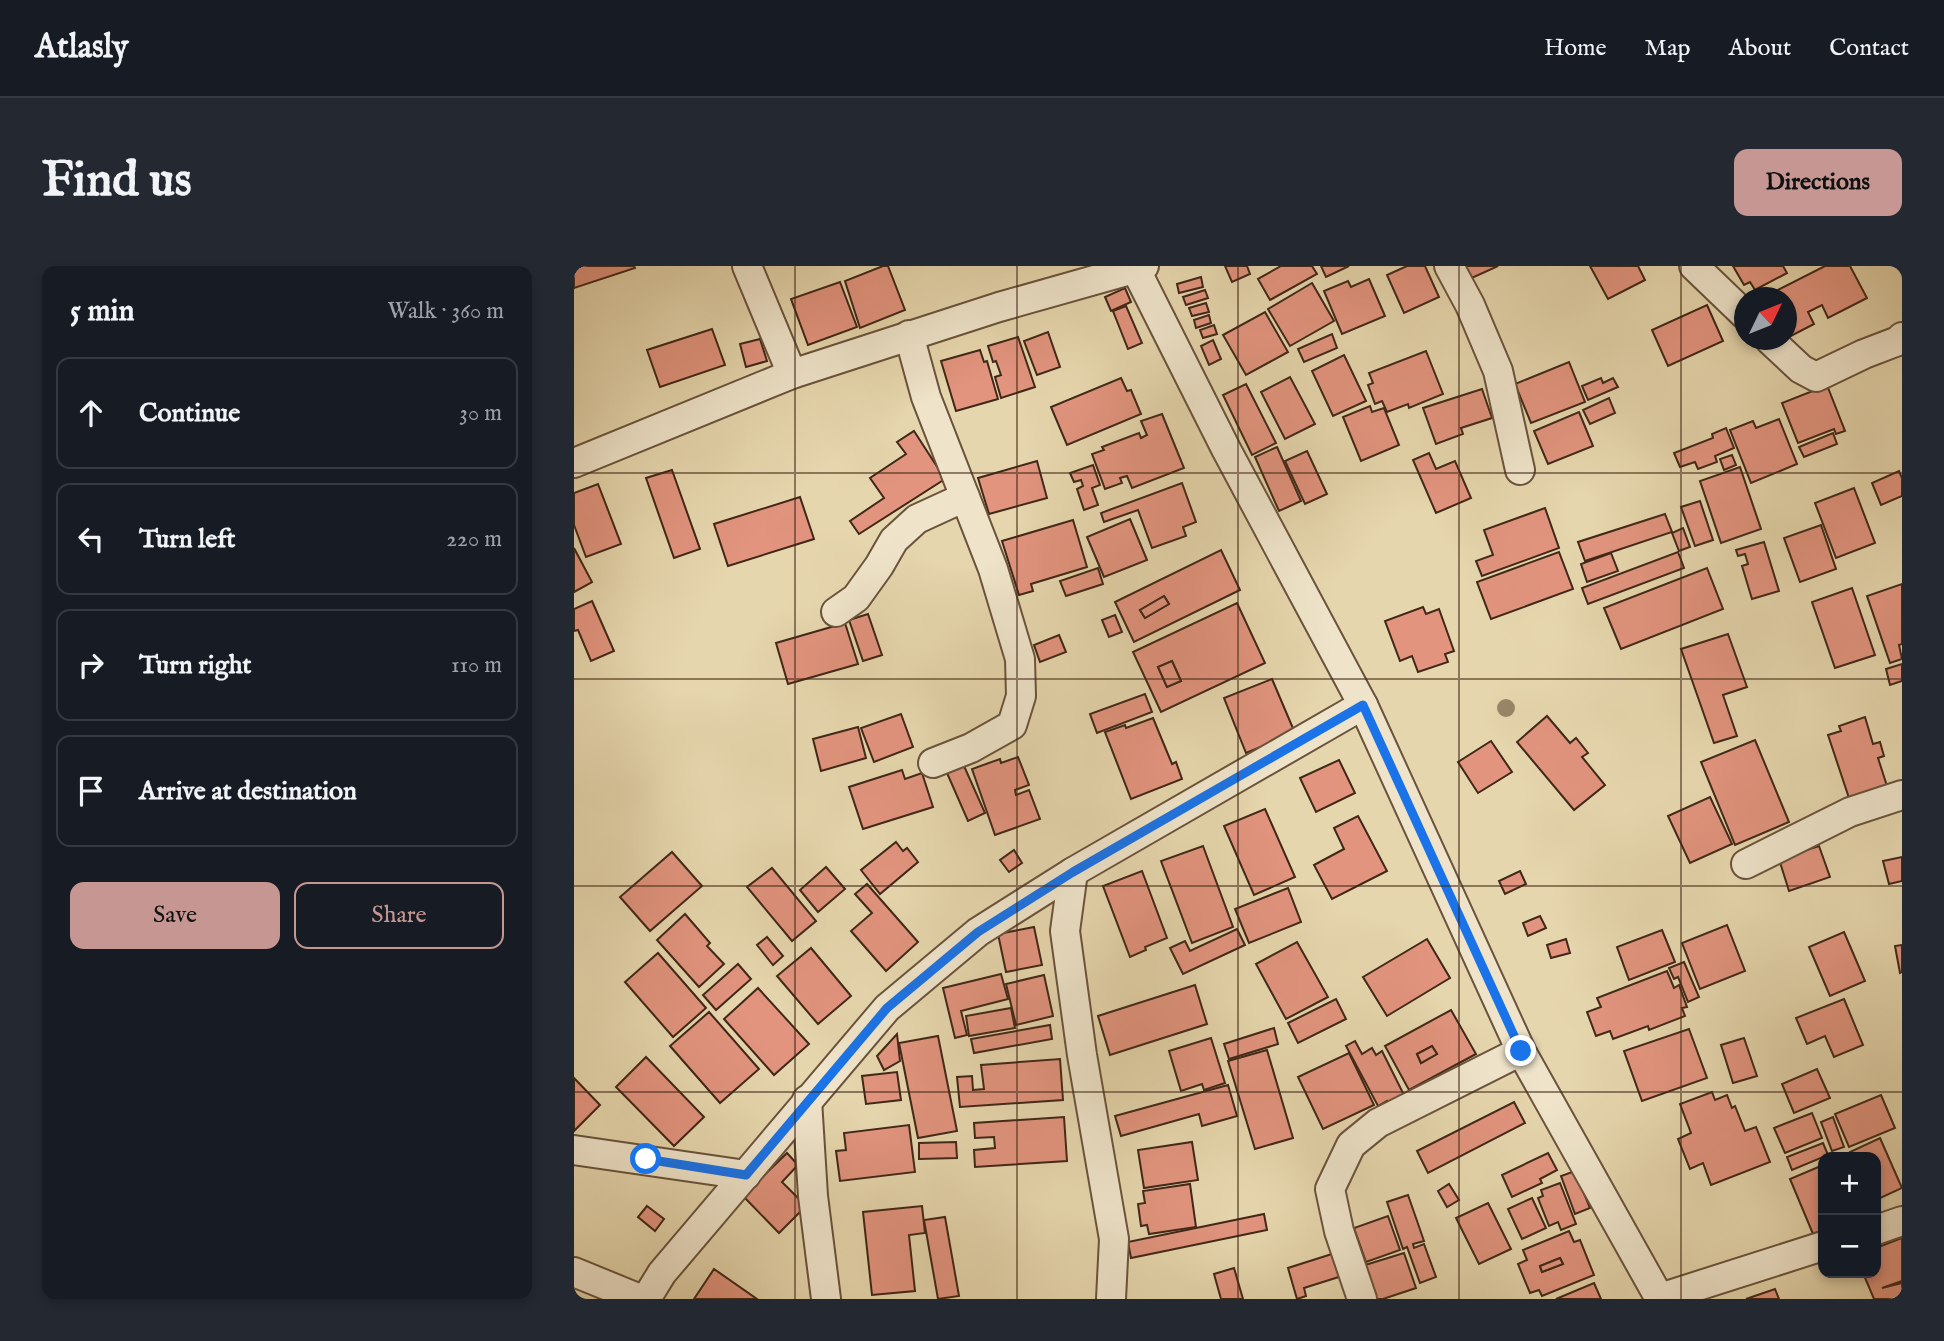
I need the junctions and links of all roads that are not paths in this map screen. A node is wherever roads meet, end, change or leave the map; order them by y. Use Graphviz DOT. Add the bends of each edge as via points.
graph roads {
  1 [pos="747,266"];
  2 [pos="1450,266"];
  3 [pos="1694,266"];
  4 [pos="1138,267"];
  5 [pos="1734,304"];
  6 [pos="909,335"];
  7 [pos="1902,337"];
  8 [pos="1781,350"];
  9 [pos="792,374"];
  10 [pos="574,463"];
  11 [pos="1520,470"];
  12 [pos="965,497"];
  13 [pos="836,612"];
  14 [pos="1363,705"];
  15 [pos="933,763"];
  16 [pos="1902,795"];
  17 [pos="1746,864"];
  18 [pos="1073,872"];
  19 [pos="1521,1051"];
  20 [pos="807,1100"];
  21 [pos="574,1150"];
  22 [pos="746,1175"];
  23 [pos="1902,1221"];
  24 [pos="1881,1228"];
  25 [pos="1818,1248"];
  26 [pos="574,1272"];
  27 [pos="640,1299"];
  28 [pos="646,1299"];
  29 [pos="826,1299"];
  30 [pos="1111,1299"];
  31 [pos="1362,1299"];
  32 [pos="1660,1299"];
  1 -- 9 [label="street"];
  2 -- 11 [label="street" via="1498,371"];
  3 -- 5 [label="street"];
  4 -- 6 [label="street"];
  4 -- 14 [label="street" via="1226,449"];
  6 -- 9 [label="street"];
  6 -- 12 [label="street" via="926,397"];
  7 -- 8 [label="street" via="1816,377"];
  9 -- 10 [label="street"];
  12 -- 13 [label="street" via="917,519 894,540 856,598"];
  12 -- 15 [label="street" via="1020,659 1021,696 1012,725"];
  14 -- 18 [label="street"];
  14 -- 19 [label="street"];
  16 -- 17 [label="street" via="1850,812"];
  18 -- 20 [label="street" via="978,932 887,1008"];
  18 -- 30 [label="street" via="1065,931 1114,1239"];
  19 -- 31 [label="street" via="1378,1123 1351,1145 1330,1189"];
  19 -- 32 [label="street"];
  20 -- 22 [label="street"];
  20 -- 29 [label="street"];
  21 -- 22 [label="street"];
  22 -- 28 [label="street" via="662,1273"];
  23 -- 24 [label="street"];
  25 -- 32 [label="street"];
  26 -- 27 [label="street"];
}
